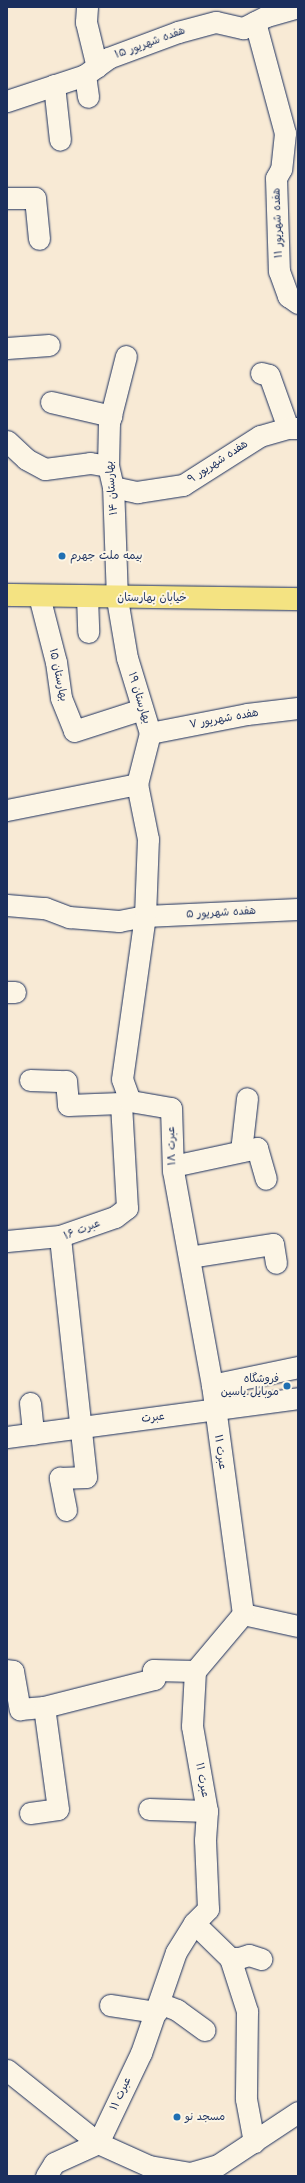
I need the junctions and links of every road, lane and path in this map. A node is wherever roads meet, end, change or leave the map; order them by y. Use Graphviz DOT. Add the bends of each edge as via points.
graph roads {
  1 [pos="87,7"];
  2 [pos="286,9"];
  3 [pos="225,16"];
  4 [pos="256,22"];
  5 [pos="91,71"];
  6 [pos="54,85"];
  7 [pos="88,97"];
  8 [pos="7,101"];
  9 [pos="60,140"];
  10 [pos="7,198"];
  11 [pos="39,239"];
  12 [pos="298,303"];
  13 [pos="49,345"];
  14 [pos="7,348"];
  15 [pos="126,356"];
  16 [pos="261,373"];
  17 [pos="51,402"];
  18 [pos="111,416"];
  19 [pos="293,428"];
  20 [pos="7,441"];
  21 [pos="108,466"];
  22 [pos="113,487"];
  23 [pos="7,596"];
  24 [pos="39,596"];
  25 [pos="87,596"];
  26 [pos="117,598"];
  27 [pos="298,599"];
  28 [pos="88,632"];
  29 [pos="298,708"];
  30 [pos="142,709"];
  31 [pos="150,733"];
  32 [pos="137,784"];
  33 [pos="7,810"];
  34 [pos="7,905"];
  35 [pos="298,909"];
  36 [pos="145,916"];
  37 [pos="30,1080"];
  38 [pos="247,1098"];
  39 [pos="126,1102"];
  40 [pos="241,1151"];
  41 [pos="173,1166"];
  42 [pos="266,1179"];
  43 [pos="60,1236"];
  44 [pos="7,1241"];
  45 [pos="189,1258"];
  46 [pos="276,1263"];
  47 [pos="298,1367"];
  48 [pos="212,1385"];
  49 [pos="298,1398"];
  50 [pos="30,1403"];
  51 [pos="214,1410"];
  52 [pos="82,1427"];
  53 [pos="33,1434"];
  54 [pos="7,1437"];
  55 [pos="66,1510"];
  56 [pos="243,1614"];
  57 [pos="298,1626"];
  58 [pos="7,1670"];
  59 [pos="195,1671"];
  60 [pos="44,1707"];
  61 [pos="149,1809"];
  62 [pos="207,1811"];
  63 [pos="30,1813"];
  64 [pos="194,1923"];
  65 [pos="230,1958"];
  66 [pos="261,1958"];
  67 [pos="110,2005"];
  68 [pos="158,2007"];
  69 [pos="205,2030"];
  70 [pos="7,2070"];
  71 [pos="298,2112"];
  72 [pos="254,2142"];
  73 [pos="98,2143"];
  74 [pos="199,2173"];
  75 [pos="46,2176"];
  1 -- 5 [label="street"];
  2 -- 4 [label="street, هفده شهریور ۱۵"];
  3 -- 4 [label="street, هفده شهریور ۱۵" via="243,28"];
  3 -- 5 [label="street, هفده شهریور ۱۵" via="216,22 178,32 108,58"];
  4 -- 12 [label="street, هفده شهریور ۱۱" via="285,133 281,169 276,178 279,271 288,296"];
  5 -- 6 [label="street, هفده شهریور ۱۵"];
  5 -- 7 [label="street"];
  6 -- 8 [label="street, هفده شهریور ۱۵"];
  6 -- 9 [label="street"];
  10 -- 11 [label="street" via="35,198"];
  13 -- 14 [label="street"];
  15 -- 18 [label="street, بهارستان ۱۴"];
  16 -- 19 [label="street" via="269,375"];
  17 -- 18 [label="street"];
  18 -- 21 [label="street, بهارستان ۱۴"];
  19 -- 22 [label="street, هفده شهریور ۹" via="260,436 183,484 137,492"];
  20 -- 21 [label="street" via="26,460 45,469 90,463"];
  21 -- 22 [label="street, بهارستان ۱۴"];
  22 -- 26 [label="street, بهارستان ۱۴"];
  23 -- 24 [label="main road, خیابان بهارستان"];
  24 -- 25 [label="main road, خیابان بهارستان"];
  24 -- 30 [label="street, بهارستان ۱۵" via="56,662 61,698 74,731"];
  25 -- 26 [label="main road, خیابان بهارستان"];
  25 -- 28 [label="street"];
  26 -- 27 [label="main road, خیابان بهارستان"];
  26 -- 30 [label="street, بهارستان ۱۹" via="127,658"];
  29 -- 31 [label="street, هفده شهریور ۷" via="247,714"];
  30 -- 31 [label="street, بهارستان ۱۹"];
  31 -- 32 [label="street, بهارستان ۱۹"];
  32 -- 33 [label="street"];
  32 -- 36 [label="street, بهارستان ۱۹" via="148,838"];
  34 -- 36 [label="street, هفده شهریور ۵" via="45,908 69,917 119,921"];
  35 -- 36 [label="street, هفده شهریور ۵"];
  36 -- 39 [label="street" via="122,1079"];
  37 -- 39 [label="street" via="66,1081 68,1105"];
  38 -- 40 [label="street"];
  39 -- 41 [label="street, عبرت ۱۸" via="170,1108"];
  39 -- 43 [label="street, عبرت ۱۶" via="127,1208 115,1217"];
  40 -- 41 [label="street"];
  40 -- 42 [label="street" via="257,1148"];
  41 -- 45 [label="street, عبرت ۱۸"];
  43 -- 44 [label="street"];
  43 -- 52 [label="street, عبرت ۱۶"];
  45 -- 46 [label="street" via="273,1244"];
  45 -- 48 [label="street, عبرت ۱۸"];
  47 -- 48 [label="street"];
  48 -- 51 [label="street, عبرت ۱۸"];
  49 -- 51 [label="street, عبرت"];
  50 -- 53 [label="street"];
  51 -- 52 [label="street, عبرت"];
  51 -- 56 [label="street, عبرت ۱۱"];
  52 -- 53 [label="street, عبرت"];
  52 -- 55 [label="street, عبرت ۱۶" via="86,1477 60,1478"];
  53 -- 54 [label="street, عبرت"];
  56 -- 57 [label="street"];
  56 -- 59 [label="street"];
  58 -- 60 [label="street" via="13,1671 20,1709"];
  59 -- 60 [label="street" via="153,1670 154,1679"];
  59 -- 62 [label="street, عبرت ۱۱" via="192,1726"];
  60 -- 63 [label="street" via="58,1809"];
  61 -- 62 [label="street"];
  62 -- 64 [label="street, عبرت ۱۱" via="204,1840 208,1909"];
  64 -- 65 [label="street"];
  64 -- 68 [label="street, عبرت ۱۱" via="176,1952"];
  65 -- 66 [label="street" via="249,1955"];
  65 -- 72 [label="street" via="247,2011 246,2099"];
  67 -- 68 [label="street"];
  68 -- 69 [label="street" via="177,2010"];
  68 -- 73 [label="street, عبرت ۱۱" via="140,2053"];
  70 -- 73 [label="street"];
  71 -- 72 [label="street"];
  72 -- 74 [label="street" via="218,2165"];
  73 -- 74 [label="street" via="149,2166"];
  73 -- 75 [label="street" via="54,2163"];
}
